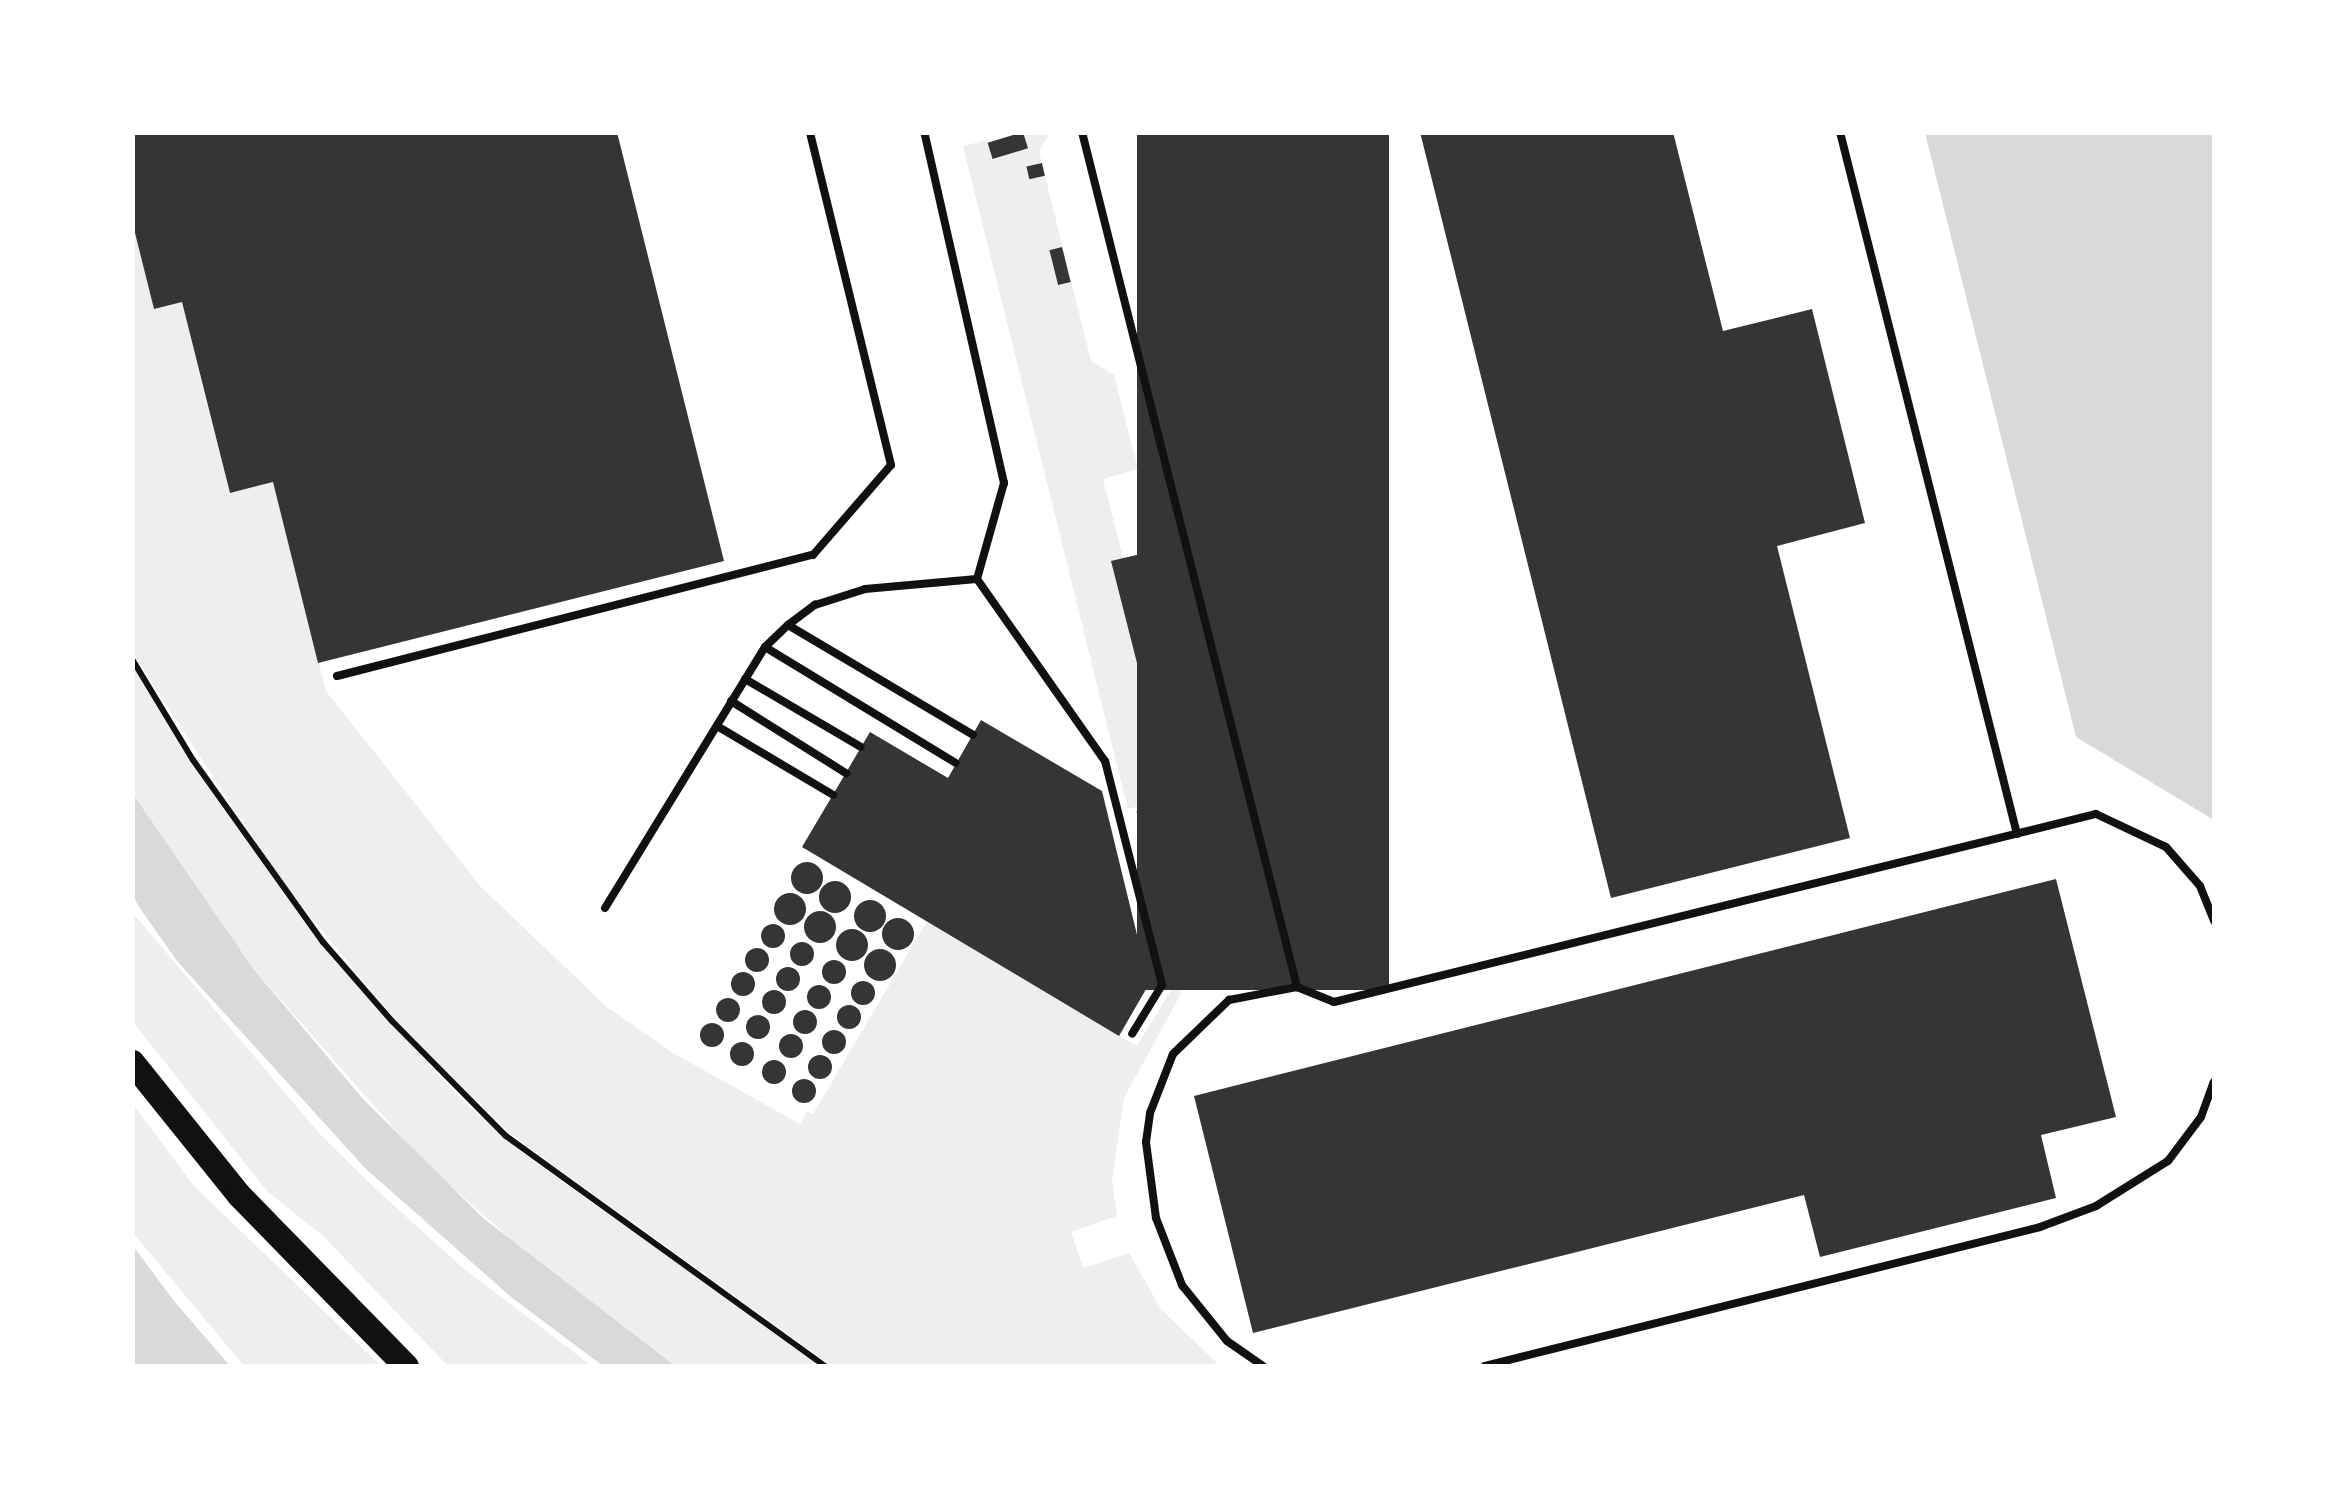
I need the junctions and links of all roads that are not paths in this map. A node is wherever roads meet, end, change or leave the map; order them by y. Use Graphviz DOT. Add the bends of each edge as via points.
graph roads {
  1 [pos="810,132"];
  2 [pos="924,132"];
  3 [pos="1082,132"];
  4 [pos="1840,132"];
  5 [pos="976,580"];
  6 [pos="788,624"];
  7 [pos="765,648"];
  8 [pos="336,676"];
  9 [pos="746,679"];
  10 [pos="732,701"];
  11 [pos="717,726"];
  12 [pos="973,734"];
  13 [pos="861,748"];
  14 [pos="956,762"];
  15 [pos="846,773"];
  16 [pos="833,796"];
  17 [pos="2017,834"];
  18 [pos="605,908"];
  19 [pos="2214,921"];
  20 [pos="1297,987"];
  21 [pos="1132,1034"];
  22 [pos="132,1062"];
  23 [pos="2214,1082"];
  24 [pos="406,1366"];
  25 [pos="1263,1366"];
  26 [pos="1485,1366"];
  1 -- 8 [label="lane" via="891,465 812,555"];
  2 -- 5 [label="lane" via="1004,483"];
  3 -- 20 [label="lane"];
  4 -- 17 [label="lane"];
  5 -- 6 [label="lane" via="866,589 815,605"];
  5 -- 21 [label="lane" via="1105,761 1162,986"];
  6 -- 7 [label="lane"];
  6 -- 12 [label="lane"];
  7 -- 9 [label="lane"];
  7 -- 14 [label="lane"];
  9 -- 10 [label="lane"];
  9 -- 13 [label="lane"];
  10 -- 11 [label="lane"];
  10 -- 15 [label="lane"];
  11 -- 16 [label="lane"];
  11 -- 18 [label="lane"];
  17 -- 19 [label="lane" via="2096,814 2121,821 2184,866"];
  17 -- 20 [label="lane" via="1334,1002"];
  20 -- 25 [label="lane" via="1229,1000 1189,1032 1162,1076 1146,1142 1156,1218 1182,1285 1227,1341"];
  22 -- 24 [label="main road" via="239,1195"];
  23 -- 26 [label="lane" via="2201,1117 2168,1161 2096,1206 2040,1227"];
}
